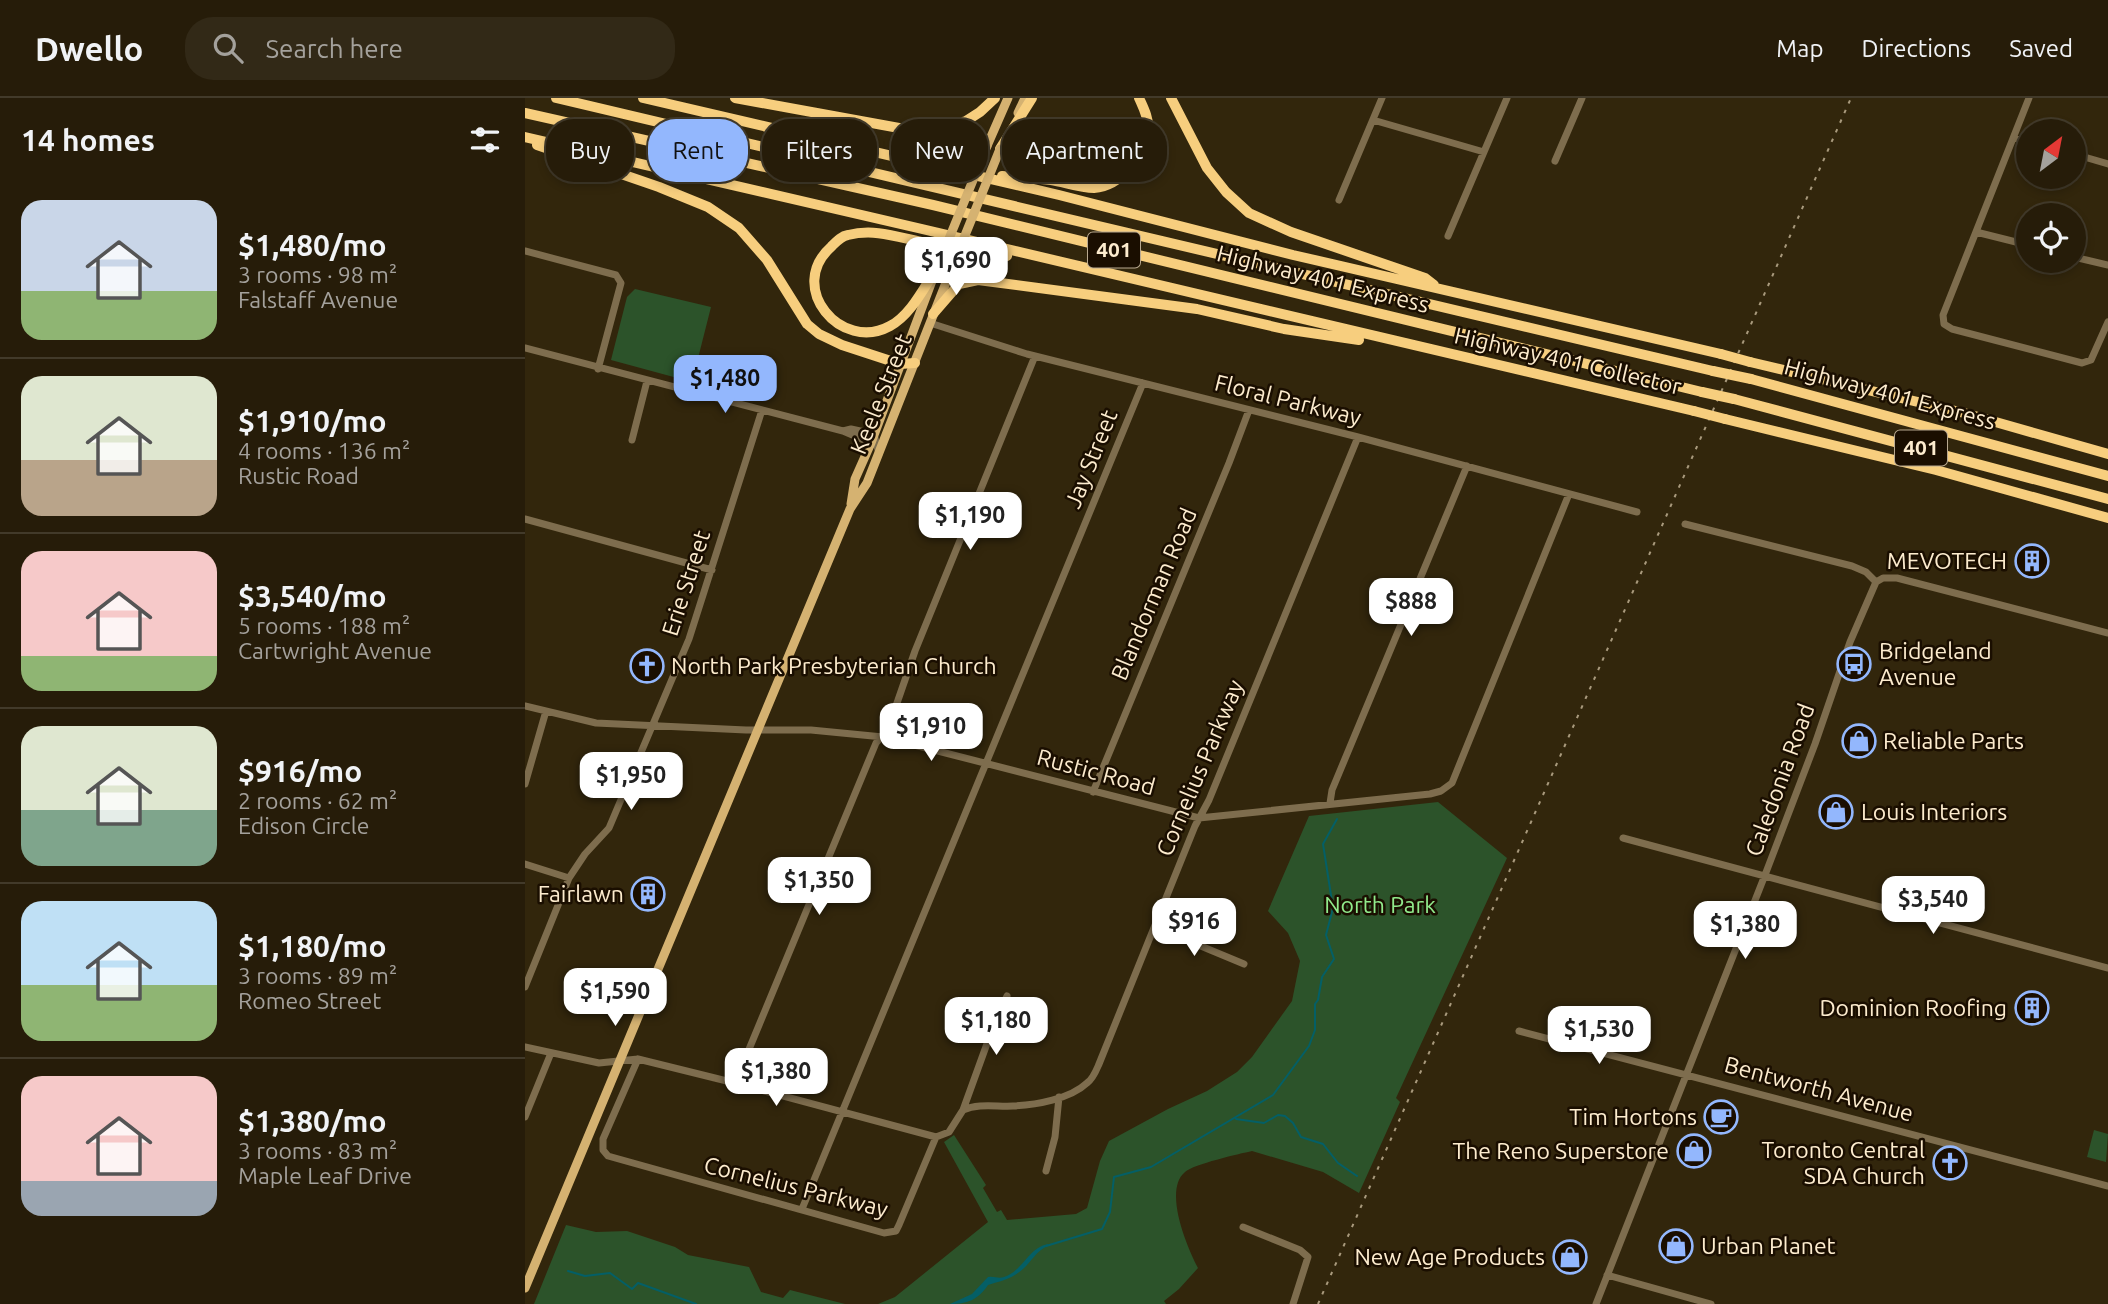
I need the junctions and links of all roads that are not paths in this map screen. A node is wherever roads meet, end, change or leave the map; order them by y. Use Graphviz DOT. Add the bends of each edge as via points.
graph roads {
  1 [pos="556,98"];
  2 [pos="643,98"];
  3 [pos="735,98"];
  4 [pos="995,98"];
  5 [pos="1008,98"];
  6 [pos="1025,98"];
  7 [pos="1032,98"];
  8 [pos="1139,98"];
  9 [pos="1171,98"];
  10 [pos="1382,98"];
  11 [pos="1507,98"];
  12 [pos="1582,98"];
  13 [pos="2029,98"];
  14 [pos="525,113"];
  15 [pos="1373,120"];
  16 [pos="525,138"];
  17 [pos="2014,138"];
  18 [pos="1000,149"];
  19 [pos="1484,152"];
  20 [pos="891,156"];
  21 [pos="2086,158"];
  22 [pos="1555,161"];
  23 [pos="2108,164"];
  24 [pos="988,175"];
  25 [pos="988,178"];
  26 [pos="1339,200"];
  27 [pos="1976,232"];
  28 [pos="1448,236"];
  29 [pos="2016,242"];
  30 [pos="525,251"];
  31 [pos="2086,260"];
  32 [pos="2108,265"];
  33 [pos="937,268"];
  34 [pos="1083,268"];
  35 [pos="1439,289"];
  36 [pos="931,318"];
  37 [pos="2108,322"];
  38 [pos="525,348"];
  39 [pos="1430,351"];
  40 [pos="1035,356"];
  41 [pos="915,363"];
  42 [pos="900,364"];
  43 [pos="598,369"];
  44 [pos="647,381"];
  45 [pos="1143,383"];
  46 [pos="762,410"];
  47 [pos="1249,410"];
  48 [pos="1358,437"];
  49 [pos="872,439"];
  50 [pos="632,440"];
  51 [pos="879,454"];
  52 [pos="2108,454"];
  53 [pos="1467,466"];
  54 [pos="2108,476"];
  55 [pos="1569,494"];
  56 [pos="2108,499"];
  57 [pos="850,509"];
  58 [pos="1637,512"];
  59 [pos="2108,518"];
  60 [pos="525,519"];
  61 [pos="1685,524"];
  62 [pos="712,570"];
  63 [pos="1876,582"];
  64 [pos="2108,633"];
  65 [pos="525,706"];
  66 [pos="546,711"];
  67 [pos="652,724"];
  68 [pos="757,730"];
  69 [pos="883,737"];
  70 [pos="986,763"];
  71 [pos="525,784"];
  72 [pos="1093,792"];
  73 [pos="1330,803"];
  74 [pos="1199,818"];
  75 [pos="1623,838"];
  76 [pos="525,864"];
  77 [pos="1765,875"];
  78 [pos="569,878"];
  79 [pos="1155,927"];
  80 [pos="1244,964"];
  81 [pos="2108,968"];
  82 [pos="525,987"];
  83 [pos="1007,996"];
  84 [pos="1519,1031"];
  85 [pos="525,1047"];
  86 [pos="551,1053"];
  87 [pos="638,1059"];
  88 [pos="617,1063"];
  89 [pos="1686,1074"];
  90 [pos="735,1083"];
  91 [pos="1059,1097"];
  92 [pos="963,1110"];
  93 [pos="841,1111"];
  94 [pos="525,1117"];
  95 [pos="936,1137"];
  96 [pos="1046,1171"];
  97 [pos="2108,1186"];
  98 [pos="802,1209"];
  99 [pos="1243,1227"];
  100 [pos="1608,1275"];
  101 [pos="525,1288"];
  102 [pos="1293,1304"];
  103 [pos="1596,1304"];
  104 [pos="1711,1304"];
  1 -- 54 [label="highway, Highway 401 Express / 401, bridge" via="1751,379"];
  2 -- 20 [label="highway, Highway 401 Collector / 401"];
  3 -- 4 [label="highway" via="910,130 965,121"];
  5 -- 33 [label="main road, Keele Street, bridge"];
  6 -- 18 [label="main road, Keele Street"];
  7 -- 18 [label="highway"];
  8 -- 24 [label="highway" via="1148,129 1142,152 1115,180 1094,188"];
  9 -- 35 [label="highway" via="1207,168 1249,213 1425,278"];
  10 -- 15 [label="street"];
  11 -- 19 [label="street"];
  12 -- 22 [label="street"];
  13 -- 17 [label="street"];
  14 -- 56 [label="highway, Highway 401 Express / 401, bridge" via="933,205 1702,391"];
  15 -- 19 [label="street"];
  15 -- 26 [label="street"];
  16 -- 34 [label="highway, Highway 401 Collector / 401"];
  16 -- 42 [label="highway" via="708,207 739,228 767,260 807,324 819,334"];
  17 -- 27 [label="street"];
  18 -- 36 [label="main road, Keele Street, bridge"];
  19 -- 28 [label="street"];
  21 -- 23 [label="street"];
  25 -- 35 [label="highway, Highway 401 Collector / 401"];
  27 -- 29 [label="street"];
  27 -- 37 [label="street" via="1943,315 1944,324 2082,363 2091,360"];
  30 -- 43 [label="street" via="617,275 621,284"];
  31 -- 32 [label="street"];
  33 -- 34 [label="highway" via="899,319 871,333 836,322 823,311 815,291 816,268 827,250 844,235 864,232"];
  33 -- 42 [label="main road, Keele Street"];
  34 -- 39 [label="highway, Highway 401 Collector / 401"];
  35 -- 52 [label="highway, Highway 401 Collector / 401, bridge" via="1964,413"];
  36 -- 39 [label="highway" via="959,284 978,280 1197,309 1284,329"];
  36 -- 40 [label="street, Floral Parkway"];
  36 -- 41 [label="main road, Keele Street"];
  38 -- 43 [label="street"];
  39 -- 59 [label="highway, Highway 401 Collector / 401, bridge" via="1937,470"];
  40 -- 45 [label="street, Floral Parkway"];
  40 -- 69 [label="street"];
  41 -- 42 [label="highway"];
  41 -- 51 [label="main road, Keele Street"];
  42 -- 49 [label="main road, Keele Street"];
  43 -- 44 [label="street"];
  44 -- 46 [label="street"];
  44 -- 50 [label="street"];
  45 -- 47 [label="street, Floral Parkway"];
  45 -- 70 [label="street, Jay Street"];
  46 -- 49 [label="street" via="843,431 851,429"];
  46 -- 62 [label="street, Erie Street"];
  47 -- 48 [label="street, Floral Parkway"];
  47 -- 72 [label="street, Blandorman Road"];
  48 -- 53 [label="street, Floral Parkway"];
  48 -- 74 [label="street, Cornelius Parkway"];
  49 -- 51 [label="street"];
  49 -- 57 [label="main road, Keele Street" via="855,479"];
  51 -- 57 [label="main road, Keele Street"];
  53 -- 55 [label="street, Floral Parkway"];
  53 -- 73 [label="street"];
  55 -- 58 [label="street, Floral Parkway"];
  55 -- 73 [label="street, Rustic Road" via="1450,786 1430,794"];
  57 -- 68 [label="main road, Keele Street"];
  60 -- 62 [label="street"];
  61 -- 63 [label="street" via="1852,566"];
  62 -- 67 [label="street, Erie Street" via="689,639"];
  63 -- 64 [label="street" via="1897,578"];
  63 -- 77 [label="street, Caledonia Road"];
  65 -- 66 [label="street, Rustic Road"];
  66 -- 67 [label="street, Rustic Road" via="596,723"];
  66 -- 71 [label="street"];
  67 -- 68 [label="street, Rustic Road"];
  67 -- 78 [label="street, Erie Street" via="609,828"];
  68 -- 69 [label="street, Rustic Road"];
  68 -- 88 [label="main road, Keele Street"];
  69 -- 70 [label="street, Rustic Road"];
  69 -- 90 [label="street" via="876,743"];
  70 -- 72 [label="street, Rustic Road"];
  70 -- 93 [label="street, Jay Street"];
  72 -- 74 [label="street, Rustic Road"];
  73 -- 74 [label="street, Rustic Road"];
  74 -- 79 [label="street, Cornelius Parkway"];
  75 -- 77 [label="street"];
  76 -- 78 [label="street"];
  77 -- 81 [label="street"];
  77 -- 89 [label="street, Caledonia Road"];
  78 -- 82 [label="street, Erie Street"];
  79 -- 80 [label="street"];
  79 -- 91 [label="street, Cornelius Parkway" via="1093,1077"];
  83 -- 92 [label="street"];
  84 -- 89 [label="street, Bentworth Avenue"];
  85 -- 86 [label="street"];
  86 -- 88 [label="street"];
  86 -- 94 [label="street"];
  87 -- 88 [label="street"];
  87 -- 90 [label="street"];
  87 -- 98 [label="street, Cornelius Parkway" via="603,1139 608,1156"];
  88 -- 101 [label="main road, Keele Street"];
  89 -- 97 [label="street, Bentworth Avenue"];
  89 -- 100 [label="street, Caledonia Road"];
  90 -- 93 [label="street"];
  91 -- 92 [label="street, Cornelius Parkway"];
  91 -- 96 [label="street"];
  92 -- 95 [label="street, Cornelius Parkway" via="949,1132"];
  93 -- 95 [label="street"];
  93 -- 98 [label="street, Jay Street"];
  95 -- 98 [label="street, Cornelius Parkway" via="896,1231 884,1233"];
  99 -- 102 [label="street" via="1308,1257"];
  100 -- 103 [label="street, Caledonia Road"];
  100 -- 104 [label="street"];
}
